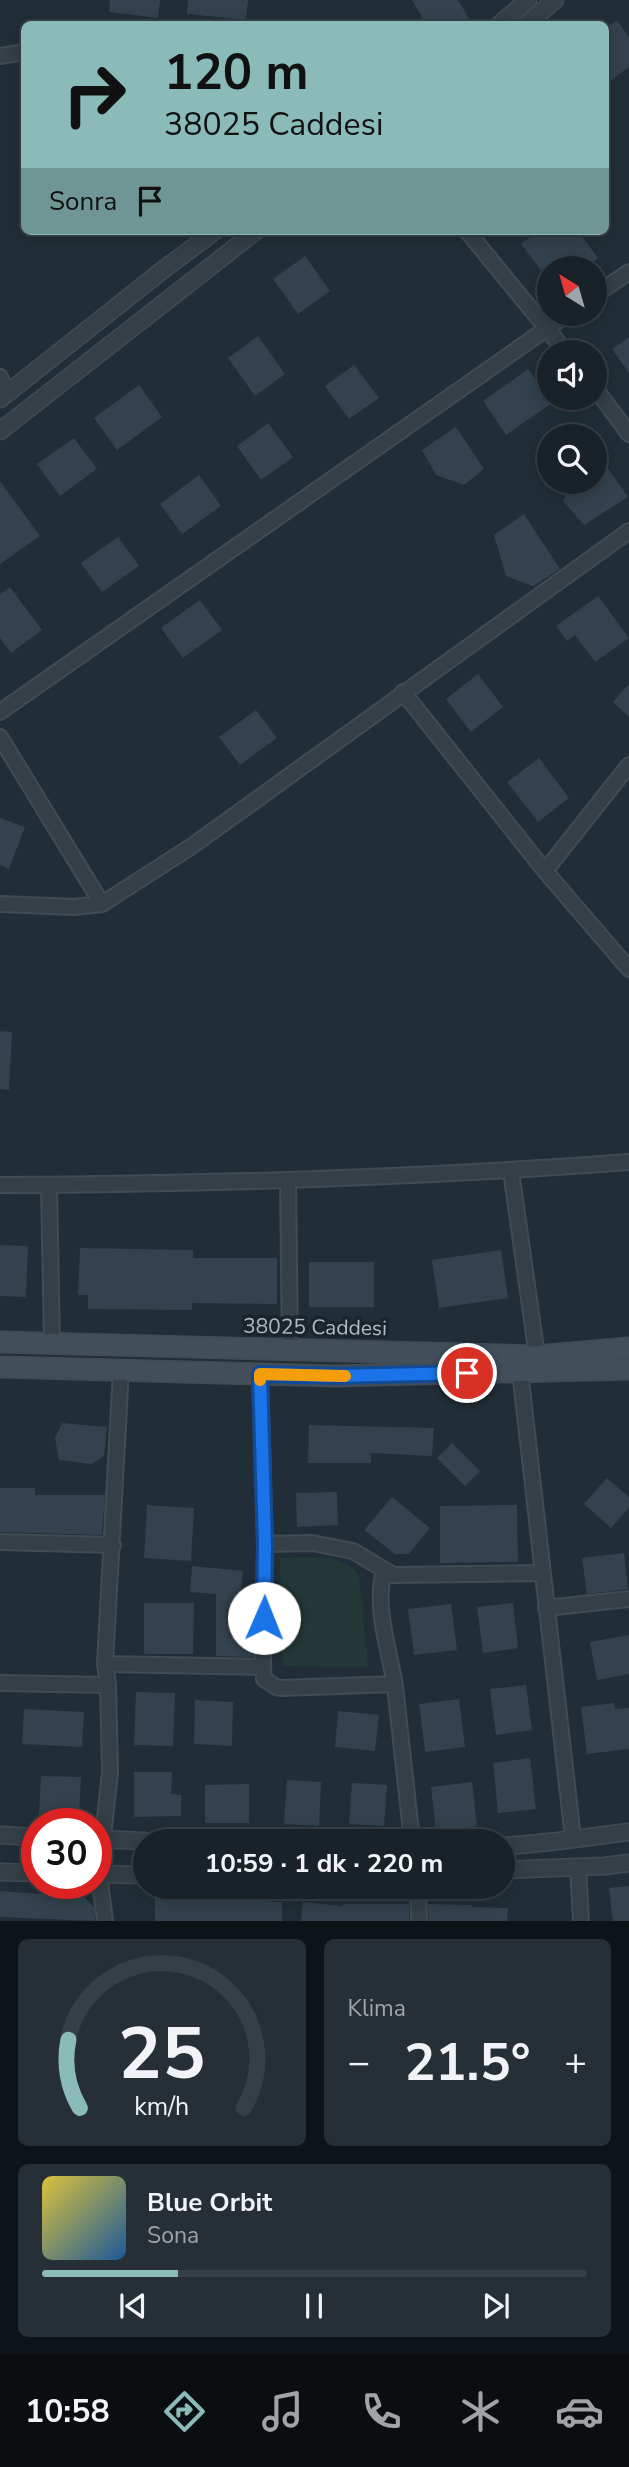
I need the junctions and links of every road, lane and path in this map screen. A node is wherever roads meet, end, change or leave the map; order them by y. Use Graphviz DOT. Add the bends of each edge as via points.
graph roads {
  1 [pos="528,0"];
  2 [pos="555,0"];
  3 [pos="504,21"];
  4 [pos="530,21"];
  5 [pos="21,52"];
  6 [pos="0,56"];
  7 [pos="210,235"];
  8 [pos="251,235"];
  9 [pos="470,235"];
  10 [pos="629,272"];
  11 [pos="607,287"];
  12 [pos="551,326"];
  13 [pos="547,329"];
  14 [pos="556,340"];
  15 [pos="0,377"];
  16 [pos="4,396"];
  17 [pos="607,404"];
  18 [pos="0,431"];
  19 [pos="629,434"];
  20 [pos="629,531"];
  21 [pos="403,692"];
  22 [pos="0,712"];
  23 [pos="0,737"];
  24 [pos="629,765"];
  25 [pos="545,871"];
  26 [pos="0,904"];
  27 [pos="102,904"];
  28 [pos="628,965"];
  29 [pos="629,1162"];
  30 [pos="511,1171"];
  31 [pos="288,1180"];
  32 [pos="0,1185"];
  33 [pos="49,1185"];
  34 [pos="0,1342"];
  35 [pos="52,1344"];
  36 [pos="629,1348"];
  37 [pos="290,1349"];
  38 [pos="537,1356"];
  39 [pos="0,1367"];
  40 [pos="629,1368"];
  41 [pos="121,1370"];
  42 [pos="520,1371"];
  43 [pos="260,1374"];
  44 [pos="0,1542"];
  45 [pos="265,1544"];
  46 [pos="113,1545"];
  47 [pos="384,1570"];
  48 [pos="542,1573"];
  49 [pos="629,1599"];
  50 [pos="546,1608"];
  51 [pos="105,1664"];
  52 [pos="263,1667"];
  53 [pos="0,1683"];
  54 [pos="394,1684"];
  55 [pos="108,1685"];
  56 [pos="105,1808"];
  57 [pos="411,1829"];
  58 [pos="629,1832"];
  59 [pos="0,1835"];
  60 [pos="21,1836"];
  61 [pos="573,1838"];
  62 [pos="112,1840"];
  63 [pos="133,1840"];
  64 [pos="515,1845"];
  65 [pos="629,1863"];
  66 [pos="578,1867"];
  67 [pos="515,1869"];
  68 [pos="0,1872"];
  69 [pos="21,1873"];
  70 [pos="112,1874"];
  71 [pos="133,1875"];
  72 [pos="101,1899"];
  73 [pos="418,1899"];
  74 [pos="105,1921"];
  75 [pos="419,1921"];
  76 [pos="581,1921"];
  1 -- 3 [label="street"];
  2 -- 4 [label="street"];
  5 -- 6 [label="street"];
  7 -- 16 [label="street"];
  8 -- 18 [label="street"];
  9 -- 13 [label="street"];
  10 -- 11 [label="street"];
  12 -- 13 [label="street"];
  13 -- 14 [label="street"];
  13 -- 22 [label="street"];
  15 -- 16 [label="street"];
  17 -- 19 [label="street"];
  20 -- 21 [label="street"];
  21 -- 25 [label="street"];
  21 -- 27 [label="street" via="191,846"];
  23 -- 27 [label="street"];
  24 -- 25 [label="street"];
  25 -- 28 [label="street"];
  26 -- 27 [label="street"];
  29 -- 30 [label="street"];
  30 -- 31 [label="street"];
  30 -- 38 [label="street"];
  31 -- 33 [label="street"];
  31 -- 37 [label="street"];
  32 -- 33 [label="street"];
  33 -- 35 [label="street"];
  34 -- 35 [label="main road, 38025 Caddesi"];
  35 -- 37 [label="main road, 38025 Caddesi"];
  36 -- 38 [label="main road, 38025 Caddesi"];
  37 -- 38 [label="main road, 38025 Caddesi"];
  39 -- 41 [label="main road"];
  40 -- 42 [label="main road"];
  41 -- 43 [label="main road"];
  41 -- 46 [label="street"];
  42 -- 43 [label="main road"];
  42 -- 48 [label="street"];
  43 -- 45 [label="street"];
  44 -- 46 [label="street"];
  45 -- 47 [label="street" via="312,1543 353,1551"];
  45 -- 52 [label="street"];
  46 -- 51 [label="street"];
  47 -- 48 [label="street" via="393,1575"];
  47 -- 54 [label="street" via="381,1608"];
  48 -- 50 [label="street"];
  49 -- 50 [label="street"];
  50 -- 61 [label="street"];
  51 -- 52 [label="street"];
  51 -- 55 [label="street"];
  52 -- 54 [label="street" via="264,1679 276,1688"];
  53 -- 55 [label="street"];
  54 -- 57 [label="street"];
  55 -- 56 [label="street" via="110,1772"];
  58 -- 61 [label="street"];
  59 -- 60 [label="street"];
  61 -- 64 [label="street"];
  61 -- 66 [label="street"];
  62 -- 63 [label="street"];
  65 -- 66 [label="street"];
  66 -- 67 [label="street"];
  66 -- 76 [label="street"];
  68 -- 69 [label="street"];
  70 -- 71 [label="street"];
  72 -- 74 [label="street"];
  73 -- 75 [label="street"];
}
